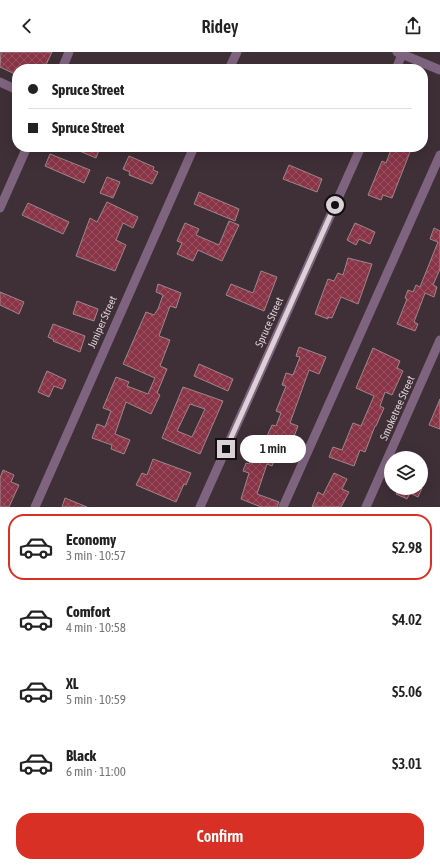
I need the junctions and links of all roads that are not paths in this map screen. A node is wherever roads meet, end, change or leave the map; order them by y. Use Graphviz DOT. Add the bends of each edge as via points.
graph roads {
  1 [pos="69,52"];
  2 [pos="237,52"];
  3 [pos="401,53"];
  4 [pos="64,64"];
  5 [pos="231,64"];
  6 [pos="398,64"];
  7 [pos="426,64"];
  8 [pos="428,65"];
  9 [pos="440,70"];
  10 [pos="0,82"];
  11 [pos="12,88"];
  12 [pos="25,152"];
  13 [pos="192,152"];
  14 [pos="359,152"];
  15 [pos="440,155"];
  16 [pos="0,208"];
  17 [pos="440,340"];
  18 [pos="35,507"];
  19 [pos="200,507"];
  20 [pos="283,507"];
  21 [pos="366,507"];
  1 -- 4 [label="street"];
  2 -- 5 [label="street"];
  3 -- 6 [label="street"];
  3 -- 7 [label="street"];
  8 -- 9 [label="street"];
  10 -- 11 [label="street"];
  12 -- 16 [label="street"];
  13 -- 18 [label="street, Juniper Street"];
  14 -- 19 [label="street, Spruce Street"];
  15 -- 20 [label="street"];
  17 -- 21 [label="street, Smoketree Street"];
}
